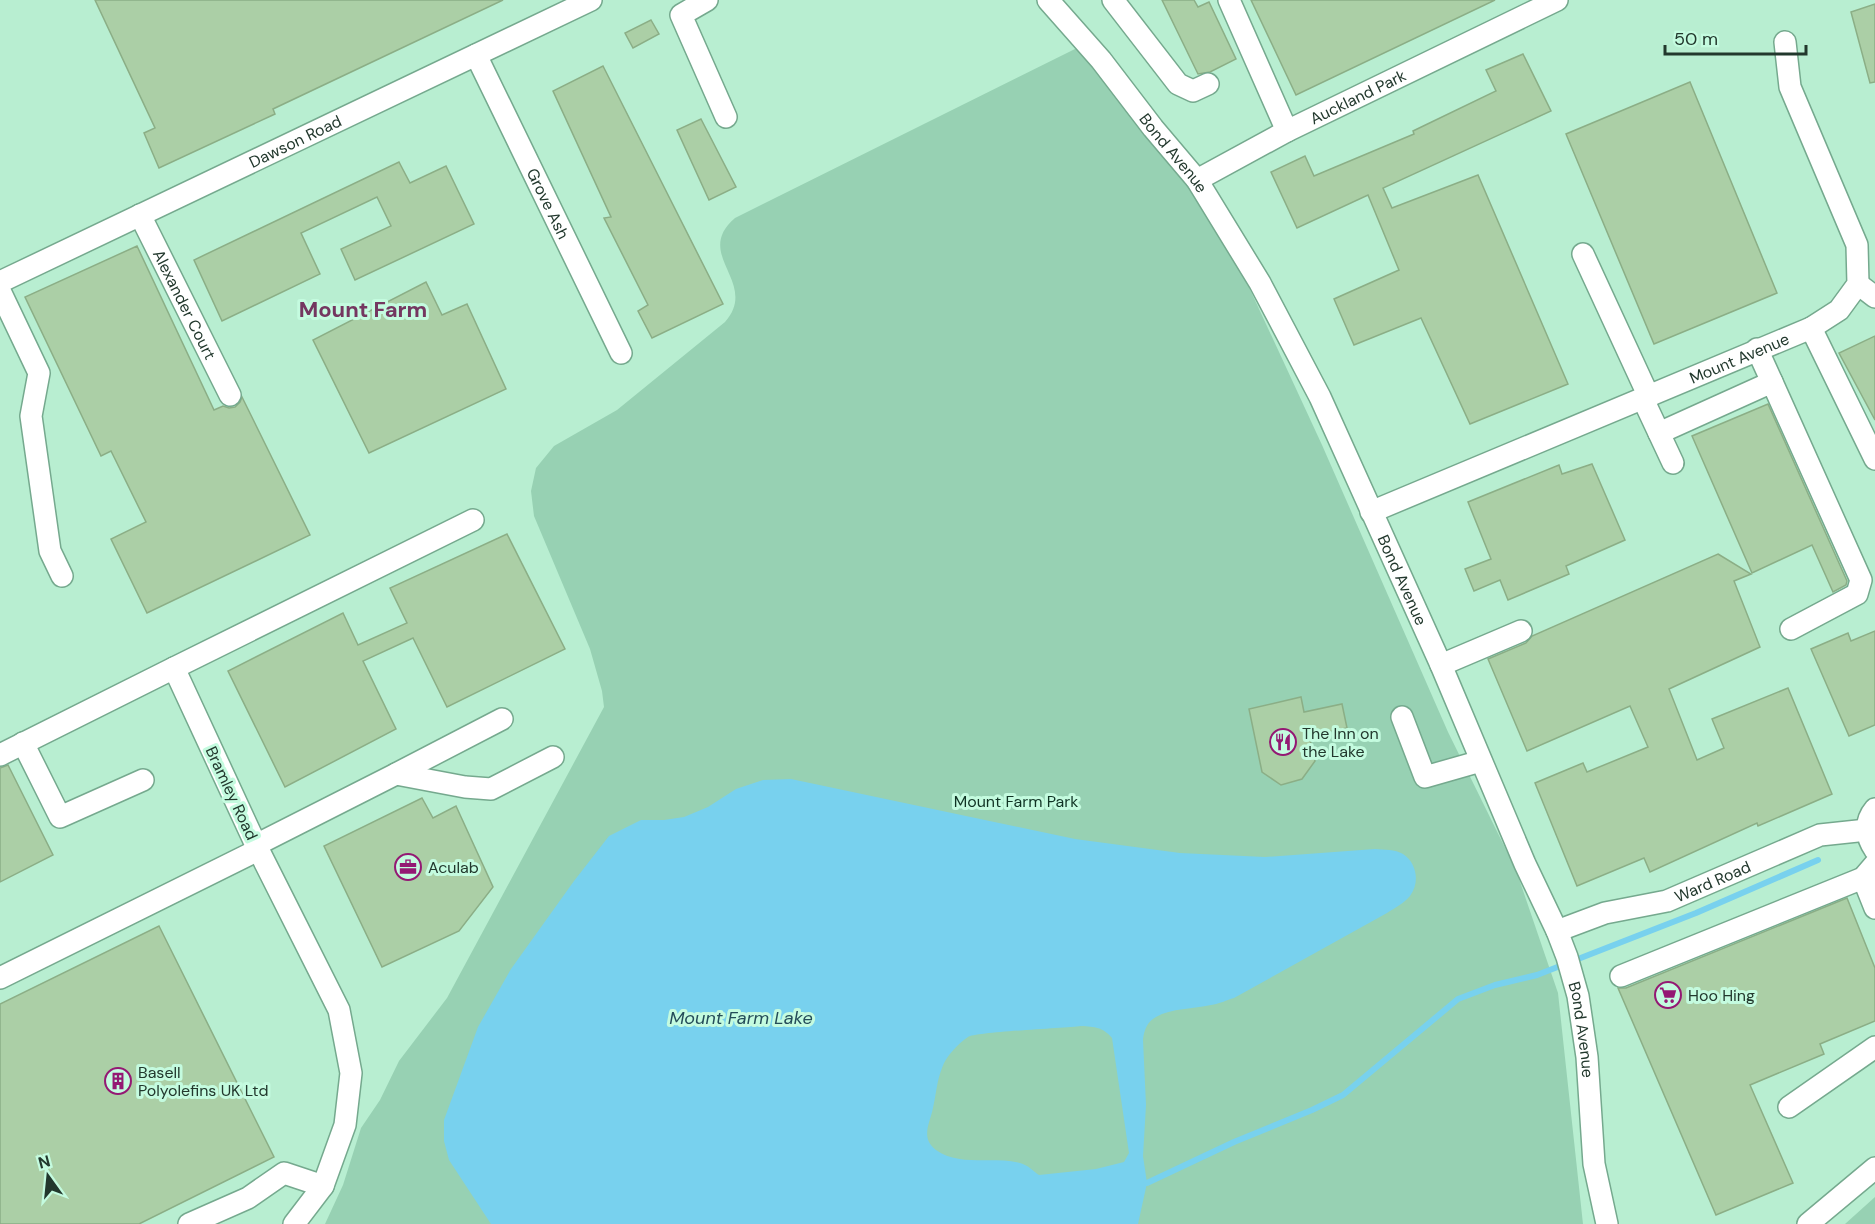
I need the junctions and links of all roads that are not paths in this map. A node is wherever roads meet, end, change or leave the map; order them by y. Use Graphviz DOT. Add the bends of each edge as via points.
graph roads {
  1 [pos="591,0"];
  2 [pos="707,0"];
  3 [pos="1048,0"];
  4 [pos="1113,0"];
  5 [pos="1229,0"];
  6 [pos="1557,0"];
  7 [pos="564,6"];
  8 [pos="1785,42"];
  9 [pos="476,55"];
  10 [pos="1208,84"];
  11 [pos="726,117"];
  12 [pos="1287,131"];
  13 [pos="1197,180"];
  14 [pos="140,215"];
  15 [pos="1583,254"];
  16 [pos="0,282"];
  17 [pos="1858,284"];
  18 [pos="0,291"];
  19 [pos="1875,297"];
  20 [pos="1811,328"];
  21 [pos="1758,349"];
  22 [pos="621,353"];
  23 [pos="1772,382"];
  24 [pos="231,395"];
  25 [pos="1646,398"];
  26 [pos="1659,433"];
  27 [pos="1875,459"];
  28 [pos="1673,463"];
  29 [pos="1371,512"];
  30 [pos="473,520"];
  31 [pos="62,576"];
  32 [pos="1791,629"];
  33 [pos="1521,631"];
  34 [pos="1441,665"];
  35 [pos="174,668"];
  36 [pos="1402,717"];
  37 [pos="502,719"];
  38 [pos="23,743"];
  39 [pos="0,754"];
  40 [pos="553,757"];
  41 [pos="1481,761"];
  42 [pos="396,774"];
  43 [pos="143,780"];
  44 [pos="1875,809"];
  45 [pos="1867,830"];
  46 [pos="257,847"];
  47 [pos="1875,850"];
  48 [pos="1869,871"];
  49 [pos="1875,908"];
  50 [pos="1557,931"];
  51 [pos="1621,976"];
  52 [pos="0,978"];
  53 [pos="1875,1047"];
  54 [pos="1789,1107"];
  55 [pos="1875,1168"];
  56 [pos="323,1186"];
  57 [pos="189,1224"];
  58 [pos="294,1224"];
  59 [pos="1607,1224"];
  60 [pos="1808,1224"];
  1 -- 7 [label="street, Dawson Road"];
  2 -- 11 [label="street" via="681,15"];
  3 -- 13 [label="street, Bond Avenue"];
  4 -- 10 [label="street" via="1178,84 1193,90"];
  5 -- 12 [label="street"];
  6 -- 12 [label="street, Auckland Park"];
  7 -- 9 [label="street, Dawson Road"];
  8 -- 17 [label="street" via="1790,87 1857,246"];
  9 -- 14 [label="street, Dawson Road"];
  9 -- 22 [label="street, Grove Ash"];
  12 -- 13 [label="street, Auckland Park"];
  13 -- 29 [label="street, Bond Avenue" via="1260,283 1320,398"];
  14 -- 16 [label="street, Dawson Road"];
  14 -- 24 [label="street, Alexander Court"];
  15 -- 25 [label="street"];
  17 -- 19 [label="street"];
  17 -- 20 [label="street, Mount Avenue" via="1839,310"];
  18 -- 31 [label="street" via="39,373 31,416 50,551"];
  20 -- 21 [label="street, Mount Avenue"];
  20 -- 27 [label="street"];
  21 -- 23 [label="street"];
  21 -- 25 [label="street, Mount Avenue"];
  23 -- 26 [label="street"];
  23 -- 32 [label="street" via="1861,580 1857,594"];
  25 -- 26 [label="street"];
  25 -- 29 [label="street, Mount Avenue"];
  26 -- 28 [label="street"];
  29 -- 34 [label="street, Bond Avenue"];
  30 -- 35 [label="street"];
  33 -- 34 [label="street"];
  34 -- 41 [label="street, Bond Avenue"];
  35 -- 38 [label="street"];
  35 -- 46 [label="street, Bramley Road"];
  36 -- 41 [label="street" via="1425,777"];
  37 -- 42 [label="street"];
  38 -- 39 [label="street"];
  38 -- 43 [label="street" via="60,817"];
  40 -- 42 [label="street" via="490,789"];
  41 -- 50 [label="street, Bond Avenue"];
  42 -- 46 [label="street"];
  44 -- 45 [label="street"];
  45 -- 47 [label="street"];
  45 -- 50 [label="street, Ward Road" via="1820,835 1667,901 1605,914"];
  46 -- 52 [label="street"];
  46 -- 56 [label="street, Bramley Road" via="339,1010 351,1073 345,1125"];
  48 -- 49 [label="street"];
  48 -- 51 [label="street"];
  50 -- 59 [label="street, Bond Avenue" via="1578,996 1587,1057 1594,1164"];
  53 -- 54 [label="street"];
  55 -- 60 [label="street"];
  56 -- 57 [label="street" via="284,1173 248,1198"];
  56 -- 58 [label="street, Bramley Road"];
}
